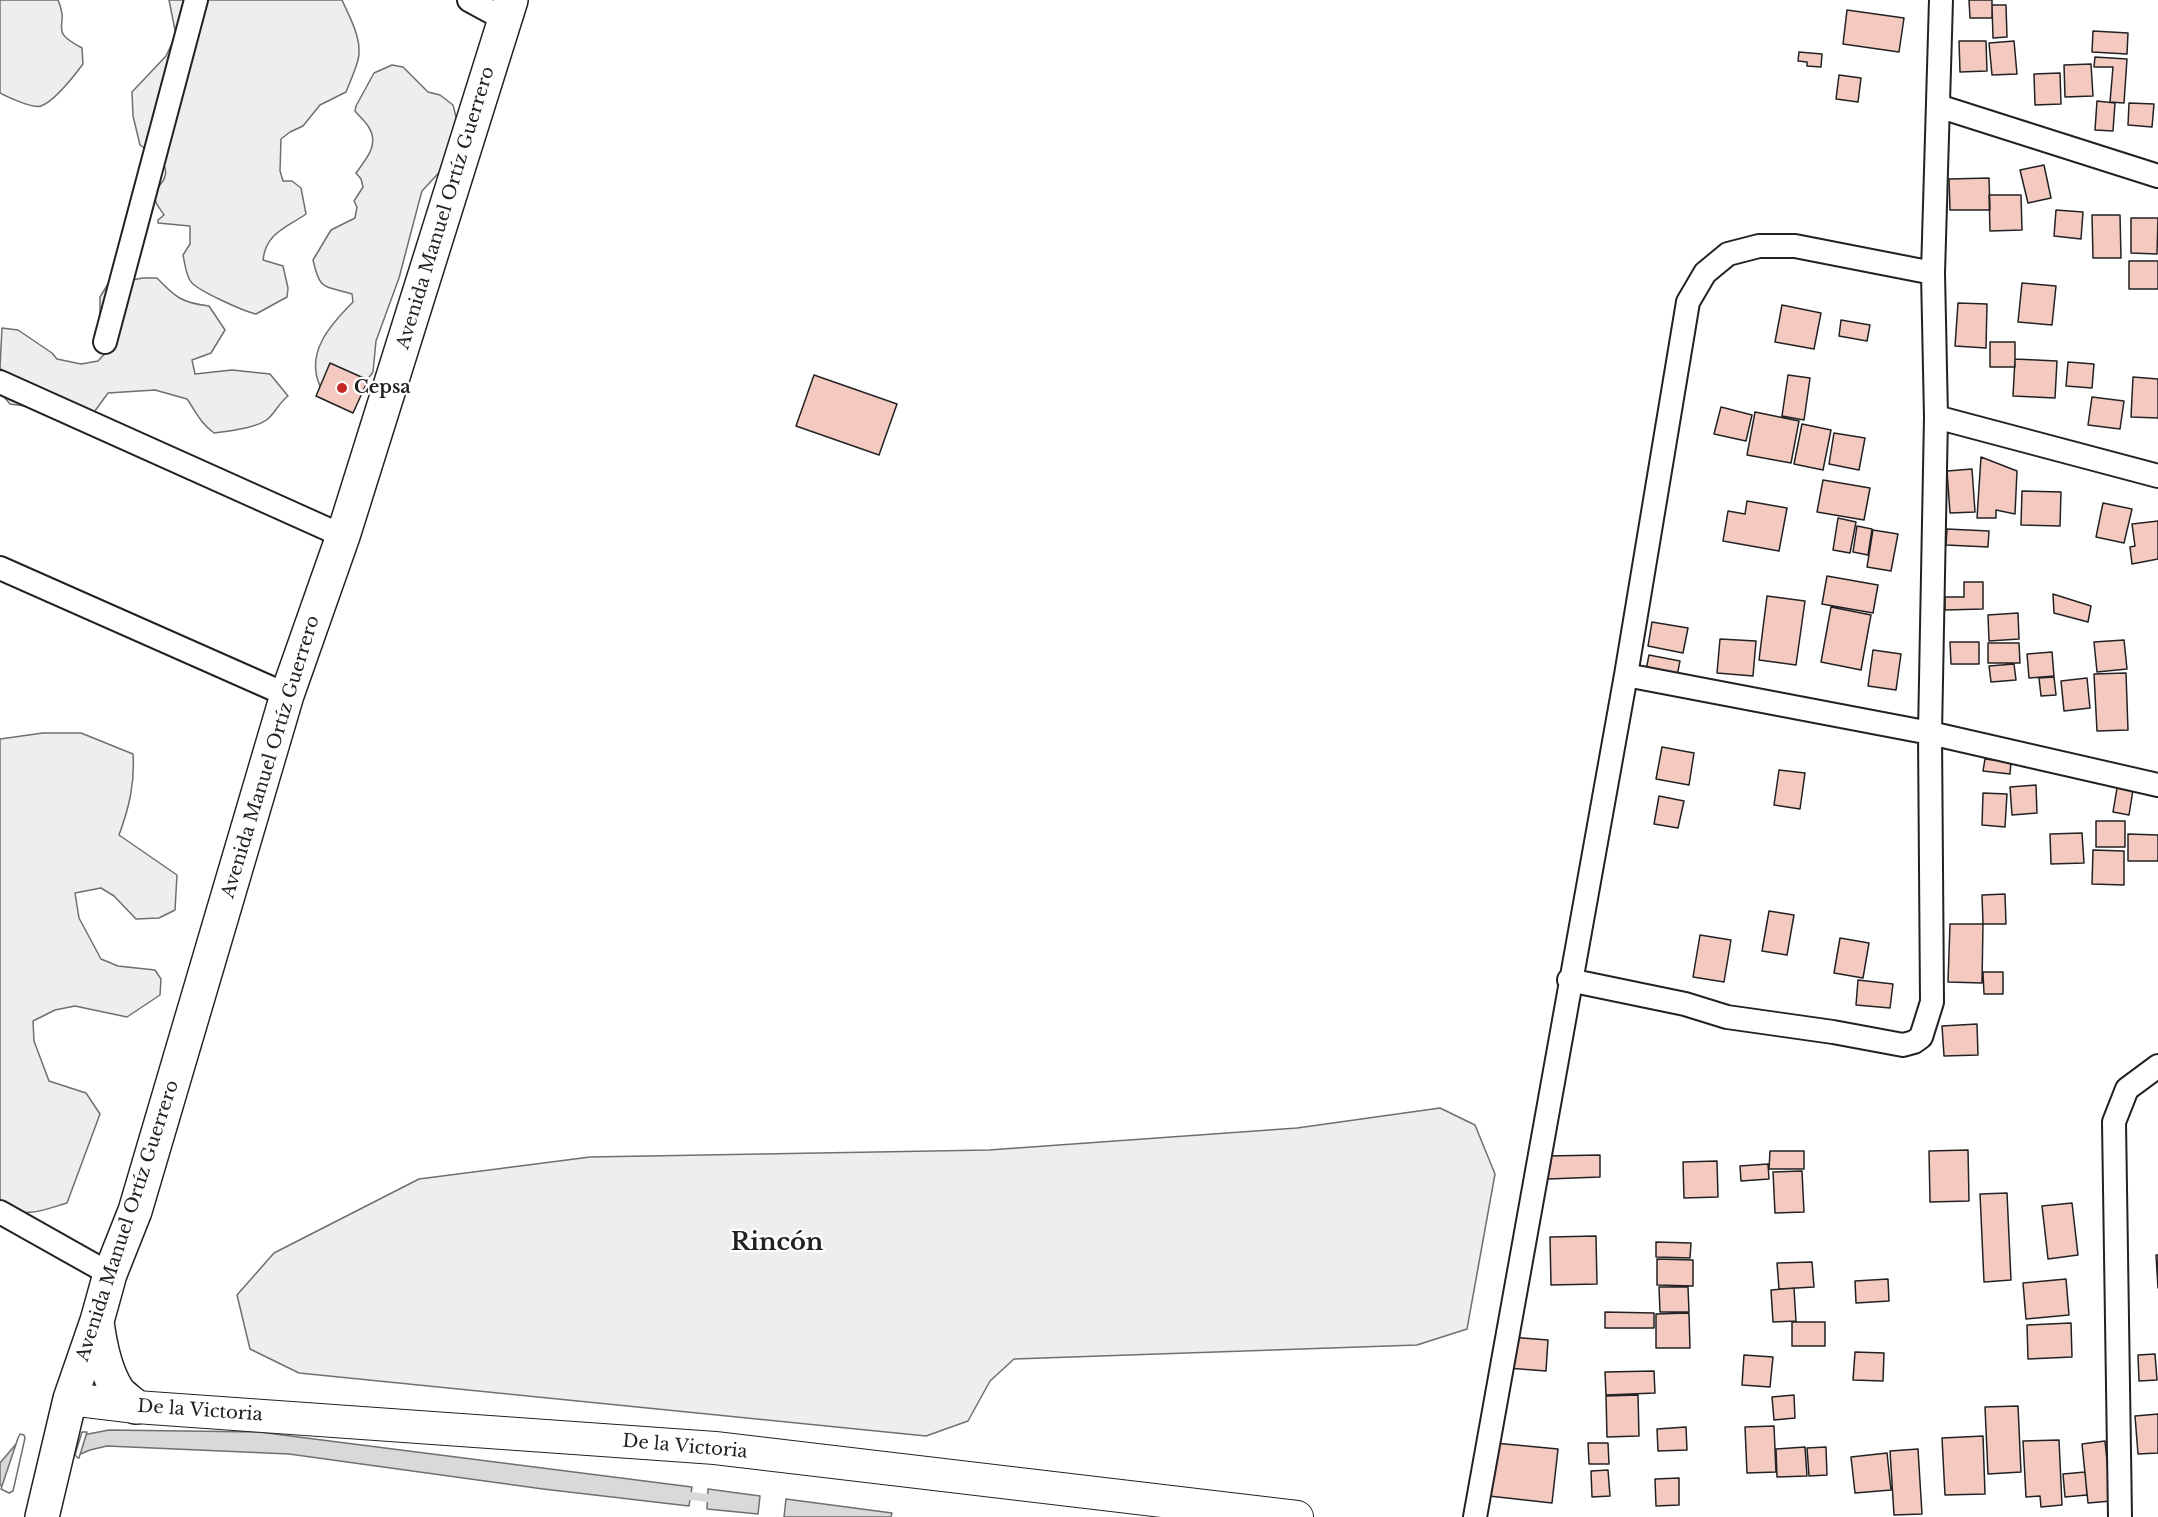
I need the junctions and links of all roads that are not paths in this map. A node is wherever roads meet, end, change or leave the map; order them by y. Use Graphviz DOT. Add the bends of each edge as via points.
graph roads {
  1 [pos="196,0"];
  2 [pos="469,0"];
  3 [pos="1941,0"];
  4 [pos="508,10"];
  5 [pos="1938,106"];
  6 [pos="2158,176"];
  7 [pos="1934,273"];
  8 [pos="105,342"];
  9 [pos="0,382"];
  10 [pos="1936,417"];
  11 [pos="2158,476"];
  12 [pos="343,536"];
  13 [pos="0,568"];
  14 [pos="1626,675"];
  15 [pos="287,695"];
  16 [pos="1930,733"];
  17 [pos="2158,785"];
  18 [pos="1569,980"];
  19 [pos="2158,1066"];
  20 [pos="0,1212"];
  21 [pos="110,1274"];
  22 [pos="97,1321"];
  23 [pos="70,1399"];
  24 [pos="136,1407"];
  25 [pos="42,1517"];
  26 [pos="1297,1517"];
  27 [pos="1475,1517"];
  28 [pos="2120,1517"];
  1 -- 8 [label="street"];
  2 -- 4 [label="street"];
  3 -- 5 [label="street"];
  4 -- 12 [label="main road, Avenida Manuel Ortíz Guerrero"];
  5 -- 6 [label="street"];
  5 -- 7 [label="street"];
  7 -- 10 [label="street"];
  7 -- 14 [label="street" via="1795,246 1759,246 1728,254 1705,273 1688,302"];
  9 -- 12 [label="street"];
  10 -- 11 [label="street"];
  10 -- 16 [label="street"];
  12 -- 15 [label="main road, Avenida Manuel Ortíz Guerrero"];
  13 -- 15 [label="street"];
  14 -- 16 [label="street"];
  14 -- 18 [label="street"];
  15 -- 21 [label="main road, Avenida Manuel Ortíz Guerrero" via="135,1211"];
  16 -- 17 [label="street"];
  16 -- 18 [label="street" via="1932,1002 1921,1037 1903,1045 1890,1044 1727,1017 1685,1004"];
  18 -- 27 [label="street"];
  19 -- 28 [label="street" via="2127,1089 2114,1122"];
  20 -- 21 [label="street"];
  21 -- 22 [label="main road, Avenida Manuel Ortíz Guerrero"];
  22 -- 23 [label="main road, Avenida Manuel Ortíz Guerrero"];
  22 -- 24 [label="main road" via="107,1369 119,1392"];
  23 -- 24 [label="main road, De la Victoria"];
  23 -- 25 [label="main road, Avenida Manuel Ortíz Guerrero"];
  24 -- 26 [label="main road, De la Victoria" via="715,1448"];
}
